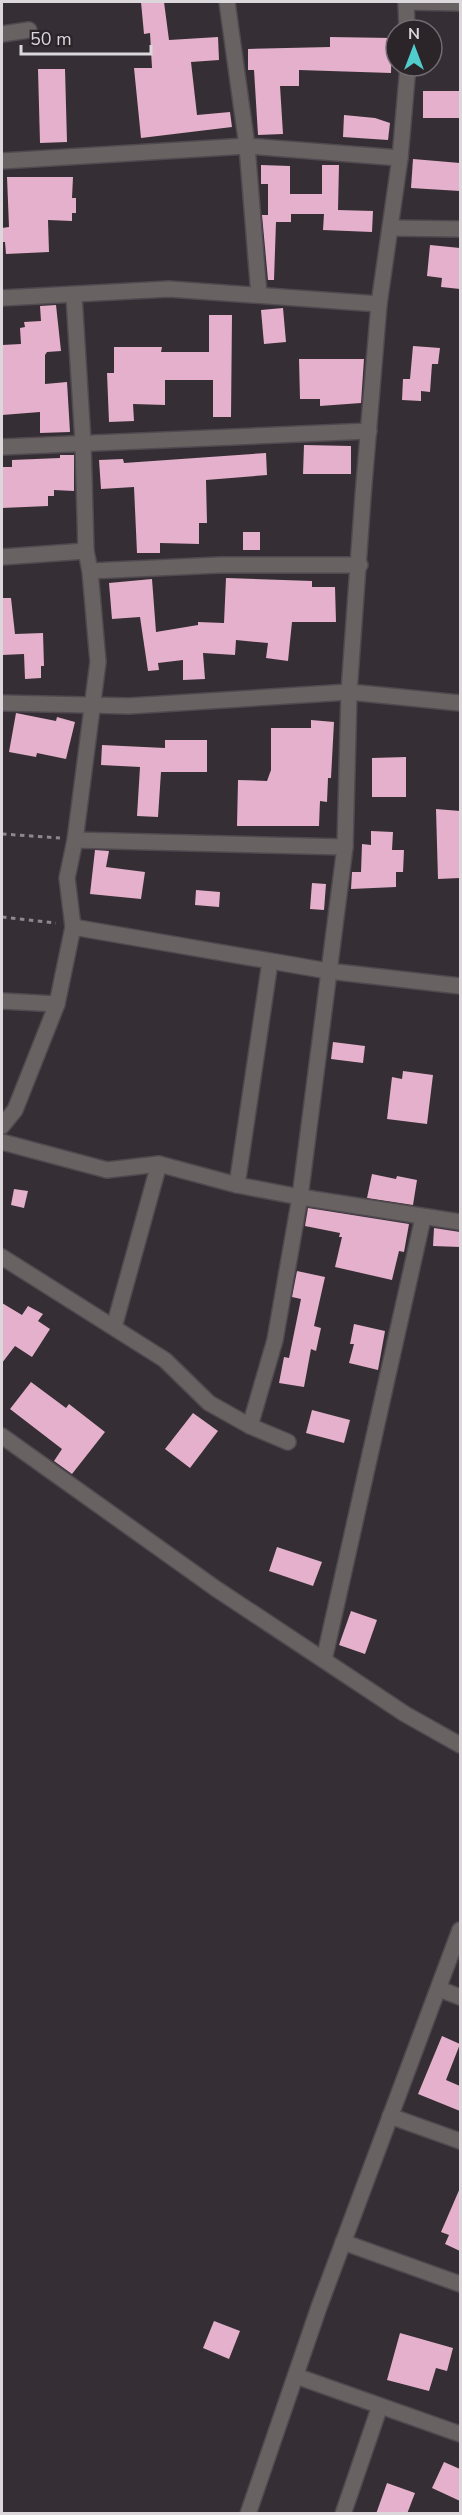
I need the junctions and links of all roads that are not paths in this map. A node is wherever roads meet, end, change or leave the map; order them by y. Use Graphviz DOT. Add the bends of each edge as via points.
graph roads {
  1 [pos="227,2"];
  2 [pos="406,2"];
  3 [pos="460,3"];
  4 [pos="407,18"];
  5 [pos="29,30"];
  6 [pos="2,34"];
  7 [pos="408,78"];
  8 [pos="248,147"];
  9 [pos="399,158"];
  10 [pos="2,161"];
  11 [pos="390,228"];
  12 [pos="460,229"];
  13 [pos="74,296"];
  14 [pos="259,296"];
  15 [pos="2,298"];
  16 [pos="379,304"];
  17 [pos="369,431"];
  18 [pos="83,442"];
  19 [pos="2,447"];
  20 [pos="86,552"];
  21 [pos="2,557"];
  22 [pos="360,565"];
  23 [pos="90,571"];
  24 [pos="349,692"];
  25 [pos="2,703"];
  26 [pos="460,703"];
  27 [pos="93,706"];
  28 [pos="75,840"];
  29 [pos="345,846"];
  30 [pos="73,927"];
  31 [pos="270,962"];
  32 [pos="328,971"];
  33 [pos="460,986"];
  34 [pos="2,1001"];
  35 [pos="57,1004"];
  36 [pos="2,1126"];
  37 [pos="2,1142"];
  38 [pos="159,1164"];
  39 [pos="237,1185"];
  40 [pos="300,1197"];
  41 [pos="423,1218"];
  42 [pos="460,1222"];
  43 [pos="2,1257"];
  44 [pos="114,1328"];
  45 [pos="250,1426"];
  46 [pos="2,1436"];
  47 [pos="288,1442"];
  48 [pos="324,1660"];
  49 [pos="460,1745"];
  50 [pos="460,1930"];
  51 [pos="438,1989"];
  52 [pos="460,1997"];
  53 [pos="390,2116"];
  54 [pos="460,2141"];
  55 [pos="343,2242"];
  56 [pos="460,2284"];
  57 [pos="296,2376"];
  58 [pos="380,2406"];
  59 [pos="460,2434"];
  60 [pos="248,2514"];
  61 [pos="343,2514"];
  1 -- 8 [label="street"];
  2 -- 3 [label="street"];
  2 -- 4 [label="street"];
  5 -- 6 [label="street"];
  7 -- 9 [label="street"];
  8 -- 9 [label="street"];
  8 -- 10 [label="street"];
  8 -- 14 [label="street"];
  9 -- 11 [label="street"];
  11 -- 12 [label="street"];
  11 -- 16 [label="street"];
  13 -- 14 [label="street" via="169,288"];
  13 -- 15 [label="street"];
  13 -- 18 [label="street"];
  14 -- 16 [label="street"];
  16 -- 17 [label="street"];
  17 -- 18 [label="street"];
  17 -- 22 [label="street"];
  18 -- 19 [label="street"];
  18 -- 20 [label="street"];
  20 -- 21 [label="street"];
  20 -- 23 [label="street"];
  22 -- 23 [label="street" via="220,565"];
  22 -- 24 [label="street"];
  23 -- 27 [label="street" via="98,662"];
  24 -- 26 [label="street"];
  24 -- 27 [label="street"];
  24 -- 29 [label="street"];
  25 -- 27 [label="street"];
  27 -- 28 [label="street"];
  28 -- 29 [label="street"];
  28 -- 30 [label="street" via="67,878"];
  29 -- 32 [label="street"];
  30 -- 31 [label="street"];
  30 -- 35 [label="street"];
  31 -- 32 [label="street"];
  31 -- 39 [label="street"];
  32 -- 33 [label="street"];
  32 -- 40 [label="street"];
  34 -- 35 [label="street"];
  35 -- 36 [label="street" via="15,1110"];
  37 -- 38 [label="street" via="107,1170"];
  38 -- 39 [label="street"];
  38 -- 44 [label="street"];
  39 -- 40 [label="street"];
  40 -- 41 [label="street"];
  40 -- 45 [label="street" via="275,1340"];
  41 -- 42 [label="street"];
  41 -- 48 [label="street"];
  43 -- 44 [label="street"];
  44 -- 45 [label="street" via="165,1360 209,1403"];
  45 -- 47 [label="street"];
  46 -- 48 [label="street" via="205,1581"];
  48 -- 49 [label="street"];
  50 -- 51 [label="street"];
  51 -- 52 [label="street"];
  51 -- 53 [label="street"];
  53 -- 54 [label="street"];
  53 -- 55 [label="street"];
  55 -- 56 [label="street"];
  55 -- 57 [label="street"];
  57 -- 58 [label="street"];
  57 -- 60 [label="street"];
  58 -- 59 [label="street"];
  58 -- 61 [label="street"];
}
